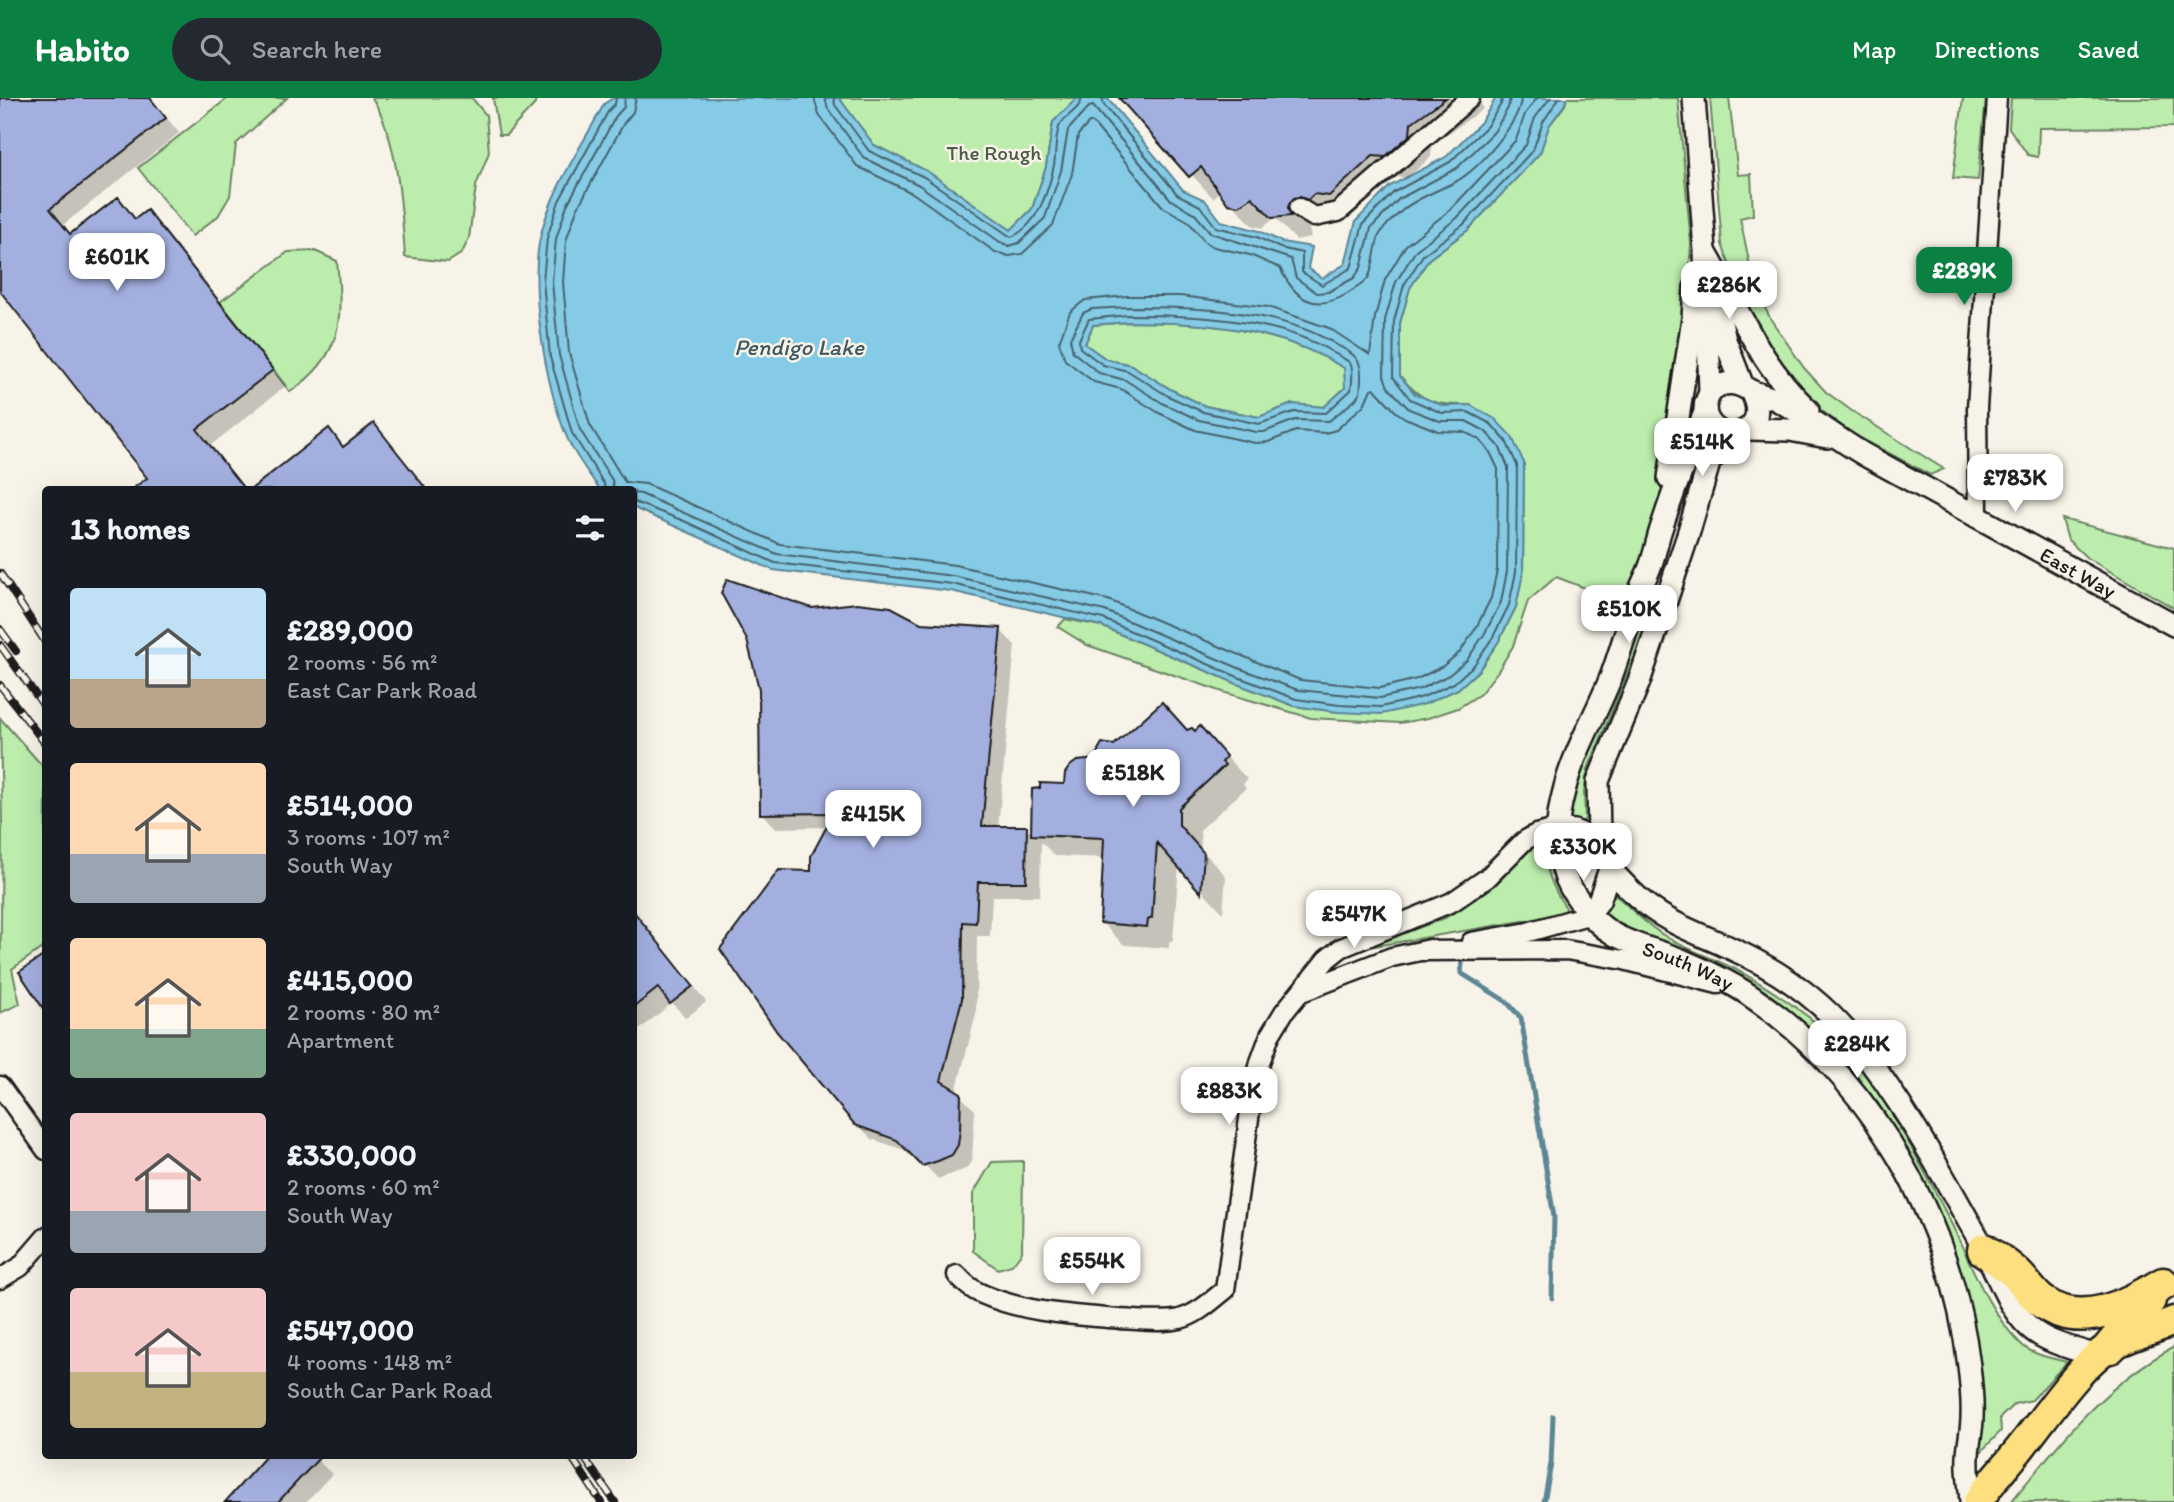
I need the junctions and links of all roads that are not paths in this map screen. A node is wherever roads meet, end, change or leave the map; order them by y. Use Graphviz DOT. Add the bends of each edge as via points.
graph roads {
  1 [pos="1469,98"];
  2 [pos="1694,98"];
  3 [pos="1997,98"];
  4 [pos="1299,208"];
  5 [pos="1705,251"];
  6 [pos="1747,388"];
  7 [pos="1708,403"];
  8 [pos="1739,432"];
  9 [pos="1836,438"];
  10 [pos="1979,517"];
  11 [pos="1661,528"];
  12 [pos="2174,625"];
  13 [pos="1557,829"];
  14 [pos="1599,841"];
  15 [pos="1610,869"];
  16 [pos="1588,915"];
  17 [pos="1420,951"];
  18 [pos="1742,990"];
  19 [pos="1301,992"];
  20 [pos="0,1086"];
  21 [pos="42,1144"];
  22 [pos="42,1242"];
  23 [pos="1984,1250"];
  24 [pos="957,1275"];
  25 [pos="0,1279"];
  26 [pos="2169,1279"];
  27 [pos="2174,1321"];
  28 [pos="2103,1352"];
  29 [pos="1971,1502"];
  30 [pos="1978,1502"];
  1 -- 4 [label="street" via="1338,212 1314,217"];
  2 -- 5 [label="street"];
  3 -- 10 [label="street" via="1977,408"];
  5 -- 6 [label="street" via="1725,340"];
  5 -- 7 [label="street"];
  5 -- 9 [label="street" via="1770,368"];
  5 -- 11 [label="street" via="1695,278"];
  6 -- 7 [label="street" via="1725,383"];
  6 -- 8 [label="street" via="1758,403 1756,417"];
  6 -- 9 [label="street, East Way" via="1779,401"];
  7 -- 8 [label="street" via="1714,428"];
  7 -- 11 [label="street, South Way"];
  8 -- 9 [label="street, East Way" via="1790,430"];
  8 -- 14 [label="street, South Way" via="1709,463 1639,682 1598,781"];
  9 -- 10 [label="street, East Way"];
  10 -- 12 [label="street, East Way"];
  11 -- 13 [label="street, South Way" via="1610,678 1576,755"];
  13 -- 14 [label="street"];
  13 -- 16 [label="street, South Way" via="1566,877"];
  13 -- 19 [label="street" via="1524,841 1487,878 1452,902 1341,948"];
  14 -- 15 [label="street, South Way"];
  15 -- 16 [label="street" via="1599,901"];
  15 -- 23 [label="street, South Way" via="1650,908 1776,972 1838,1023 1888,1086"];
  16 -- 17 [label="street" via="1528,932"];
  16 -- 18 [label="street, South Way" via="1618,938 1685,962"];
  17 -- 18 [label="street" via="1566,950"];
  17 -- 19 [label="street"];
  18 -- 29 [label="street, South Way" via="1840,1073 1900,1160 1926,1210 1955,1291 1969,1362"];
  19 -- 24 [label="street" via="1270,1035 1259,1062 1225,1290 1184,1318 1143,1320 1016,1305 974,1290"];
  20 -- 21 [label="street"];
  22 -- 25 [label="street" via="20,1267"];
  23 -- 26 [label="highway" via="2014,1272 2042,1302 2066,1313 2115,1310"];
  23 -- 28 [label="street, South Way" via="2014,1310 2032,1330 2048,1339"];
  26 -- 28 [label="highway"];
  27 -- 28 [label="highway"];
  28 -- 30 [label="highway" via="2061,1396"];
}
